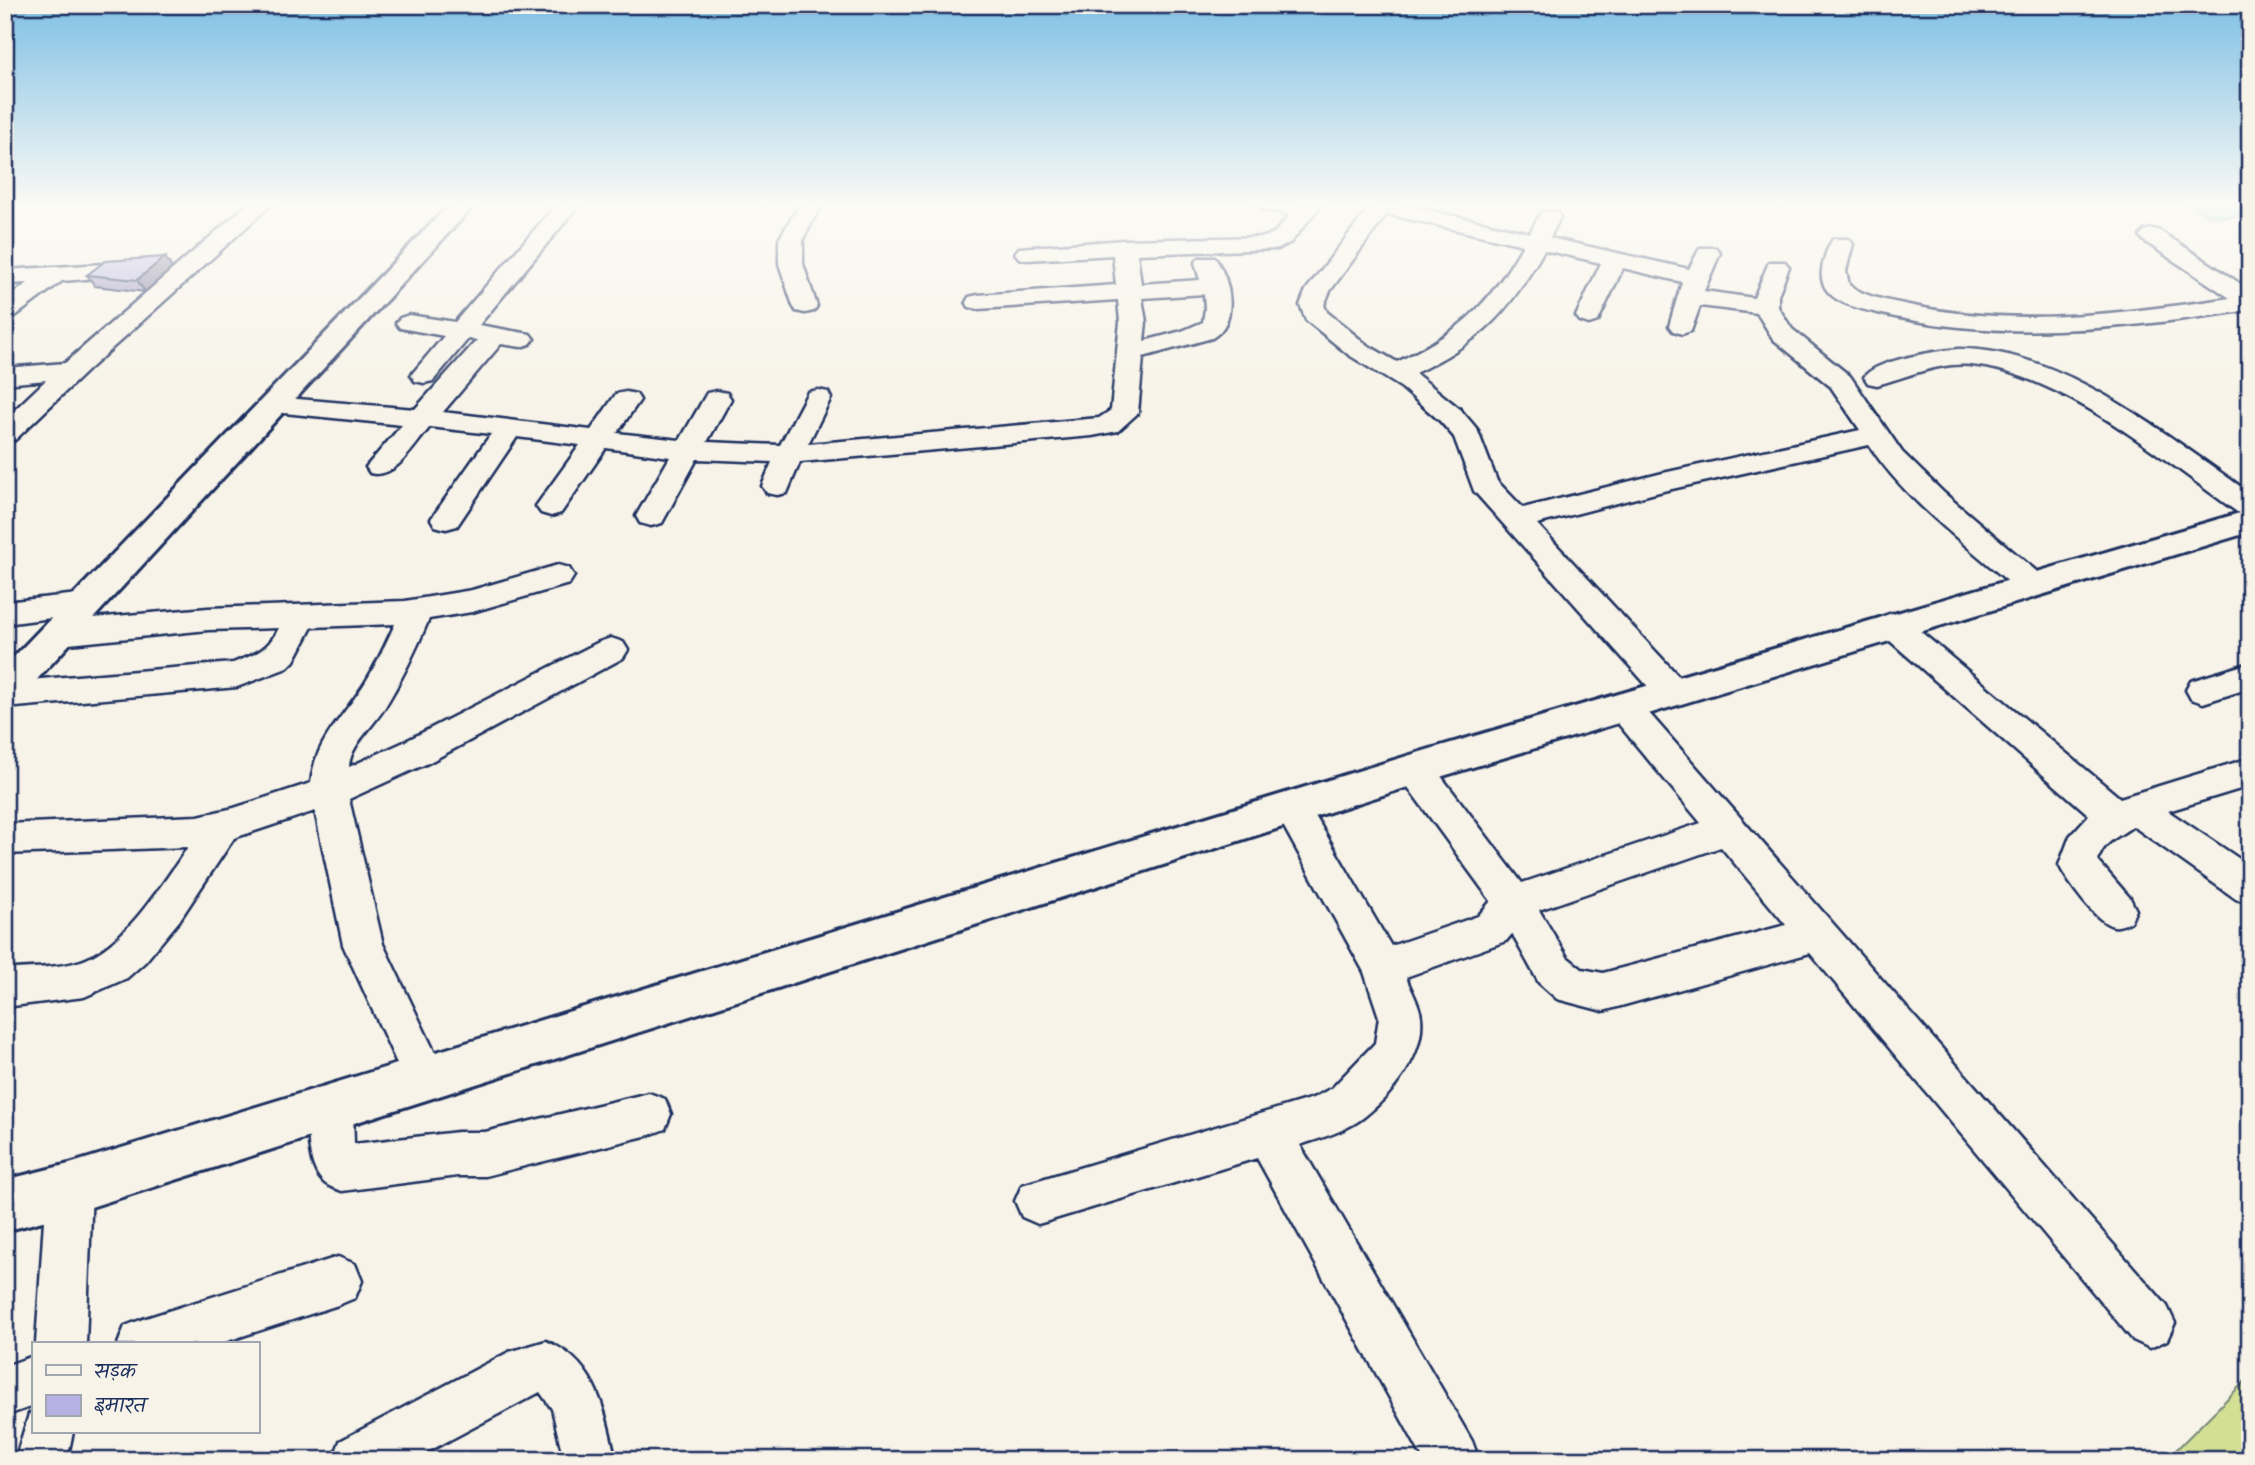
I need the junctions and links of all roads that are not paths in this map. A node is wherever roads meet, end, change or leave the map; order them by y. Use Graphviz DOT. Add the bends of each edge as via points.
graph roads {
  1 [pos="91,272"];
  2 [pos="186,272"];
  3 [pos="399,272"];
  4 [pos="512,272"];
  5 [pos="794,272"];
  6 [pos="1127,272"];
  7 [pos="1210,272"];
  8 [pos="1331,272"];
  9 [pos="1517,272"];
  10 [pos="1609,272"];
  11 [pos="1651,272"];
  12 [pos="1700,272"];
  13 [pos="1775,272"];
  14 [pos="1833,272"];
  15 [pos="2206,272"];
  16 [pos="54,275"];
  17 [pos="5,277"];
  18 [pos="1213,286"];
  19 [pos="1693,288"];
  20 [pos="1129,290"];
  21 [pos="978,302"];
  22 [pos="2250,302"];
  23 [pos="805,306"];
  24 [pos="1766,307"];
  25 [pos="5,313"];
  26 [pos="1589,316"];
  27 [pos="409,323"];
  28 [pos="1682,326"];
  29 [pos="461,330"];
  30 [pos="1130,352"];
  31 [pos="73,370"];
  32 [pos="1395,373"];
  33 [pos="424,375"];
  34 [pos="5,376"];
  35 [pos="1877,377"];
  36 [pos="817,398"];
  37 [pos="717,399"];
  38 [pos="626,400"];
  39 [pos="274,405"];
  40 [pos="422,419"];
  41 [pos="510,428"];
  42 [pos="5,434"];
  43 [pos="1877,435"];
  44 [pos="600,439"];
  45 [pos="688,450"];
  46 [pos="789,454"];
  47 [pos="380,467"];
  48 [pos="777,486"];
  49 [pos="551,506"];
  50 [pos="2250,507"];
  51 [pos="651,516"];
  52 [pos="446,519"];
  53 [pos="1515,520"];
  54 [pos="2250,521"];
  55 [pos="558,576"];
  56 [pos="2031,584"];
  57 [pos="87,604"];
  58 [pos="417,610"];
  59 [pos="5,613"];
  60 [pos="301,616"];
  61 [pos="1892,625"];
  62 [pos="59,633"];
  63 [pos="611,650"];
  64 [pos="19,663"];
  65 [pos="2250,675"];
  66 [pos="2203,690"];
  67 [pos="1672,691"];
  68 [pos="5,693"];
  69 [pos="1623,706"];
  70 [pos="1415,769"];
  71 [pos="2249,773"];
  72 [pos="330,792"];
  73 [pos="1291,807"];
  74 [pos="2127,813"];
  75 [pos="222,826"];
  76 [pos="1728,829"];
  77 [pos="5,839"];
  78 [pos="2250,887"];
  79 [pos="1514,902"];
  80 [pos="2116,910"];
  81 [pos="1816,934"];
  82 [pos="1382,967"];
  83 [pos="5,989"];
  84 [pos="425,1077"];
  85 [pos="331,1107"];
  86 [pos="649,1114"];
  87 [pos="1268,1133"];
  88 [pos="69,1189"];
  89 [pos="1038,1201"];
  90 [pos="5,1206"];
  91 [pos="338,1280"];
  92 [pos="2150,1323"];
  93 [pos="61,1342"];
  94 [pos="149,1342"];
  95 [pos="32,1381"];
  96 [pos="5,1391"];
  97 [pos="47,1434"];
  98 [pos="41,1460"];
  99 [pos="359,1460"];
  100 [pos="590,1460"];
  101 [pos="1453,1460"];
  1 -- 16 [label="street"];
  2 -- 31 [label="street"];
  3 -- 39 [label="main road"];
  4 -- 29 [label="street"];
  5 -- 23 [label="street"];
  6 -- 20 [label="street"];
  7 -- 18 [label="street"];
  8 -- 32 [label="street" via="1312,305 1315,315"];
  9 -- 32 [label="street" via="1472,330"];
  10 -- 26 [label="street"];
  11 -- 19 [label="street"];
  12 -- 19 [label="street"];
  13 -- 24 [label="street"];
  14 -- 22 [label="street" via="1835,284 1844,292 1898,311 1980,326 2067,325"];
  15 -- 22 [label="street"];
  16 -- 17 [label="street"];
  16 -- 25 [label="street"];
  18 -- 20 [label="street"];
  18 -- 30 [label="street" via="1218,310 1212,329"];
  19 -- 24 [label="street"];
  19 -- 28 [label="street"];
  20 -- 21 [label="street"];
  20 -- 30 [label="street"];
  24 -- 43 [label="street" via="1782,334 1841,382"];
  27 -- 29 [label="street"];
  29 -- 33 [label="street"];
  29 -- 40 [label="street" via="508,337"];
  30 -- 46 [label="street" via="1124,413 1108,425"];
  31 -- 34 [label="street"];
  31 -- 42 [label="street"];
  32 -- 53 [label="street" via="1450,415 1467,435 1480,476"];
  35 -- 50 [label="street" via="1936,359 1970,357 2024,369 2098,404"];
  36 -- 46 [label="street"];
  37 -- 45 [label="street"];
  38 -- 44 [label="street"];
  39 -- 40 [label="street"];
  39 -- 57 [label="main road"];
  40 -- 41 [label="street"];
  40 -- 47 [label="street"];
  41 -- 44 [label="street"];
  41 -- 52 [label="street"];
  43 -- 53 [label="street"];
  43 -- 56 [label="street" via="1892,458 1934,500"];
  44 -- 45 [label="street"];
  44 -- 49 [label="street"];
  45 -- 46 [label="street"];
  45 -- 51 [label="street"];
  46 -- 48 [label="street"];
  53 -- 67 [label="street"];
  54 -- 56 [label="main road"];
  55 -- 58 [label="street" via="472,601"];
  56 -- 61 [label="main road"];
  57 -- 59 [label="street"];
  57 -- 62 [label="main road"];
  58 -- 60 [label="street"];
  58 -- 72 [label="street" via="390,670 341,741 331,762"];
  60 -- 62 [label="street"];
  60 -- 68 [label="street" via="282,653 237,675"];
  61 -- 67 [label="main road"];
  61 -- 74 [label="street"];
  62 -- 64 [label="main road"];
  63 -- 72 [label="street" via="446,738"];
  64 -- 68 [label="main road"];
  65 -- 66 [label="street"];
  67 -- 69 [label="main road"];
  69 -- 70 [label="main road"];
  69 -- 76 [label="street"];
  70 -- 73 [label="main road"];
  70 -- 79 [label="street"];
  71 -- 74 [label="street"];
  72 -- 75 [label="street"];
  72 -- 84 [label="street" via="363,945"];
  73 -- 82 [label="street"];
  73 -- 84 [label="main road"];
  74 -- 78 [label="street"];
  74 -- 80 [label="street" via="2091,837 2080,850 2078,865"];
  75 -- 77 [label="street" via="198,831"];
  75 -- 83 [label="street" via="142,937 120,960 97,975 70,983"];
  76 -- 79 [label="street"];
  76 -- 81 [label="street"];
  79 -- 81 [label="street" via="1553,970 1573,986 1603,992"];
  79 -- 82 [label="street" via="1492,929"];
  81 -- 92 [label="street"];
  82 -- 87 [label="street" via="1400,1017 1395,1051 1348,1104"];
  84 -- 85 [label="main road"];
  85 -- 86 [label="street" via="331,1149 342,1168 485,1154"];
  85 -- 88 [label="main road"];
  87 -- 89 [label="street"];
  87 -- 101 [label="street"];
  88 -- 90 [label="main road"];
  88 -- 93 [label="street"];
  91 -- 94 [label="street"];
  95 -- 96 [label="street"];
  97 -- 98 [label="street"];
  99 -- 100 [label="street" via="527,1370 546,1366 564,1380"];
}
